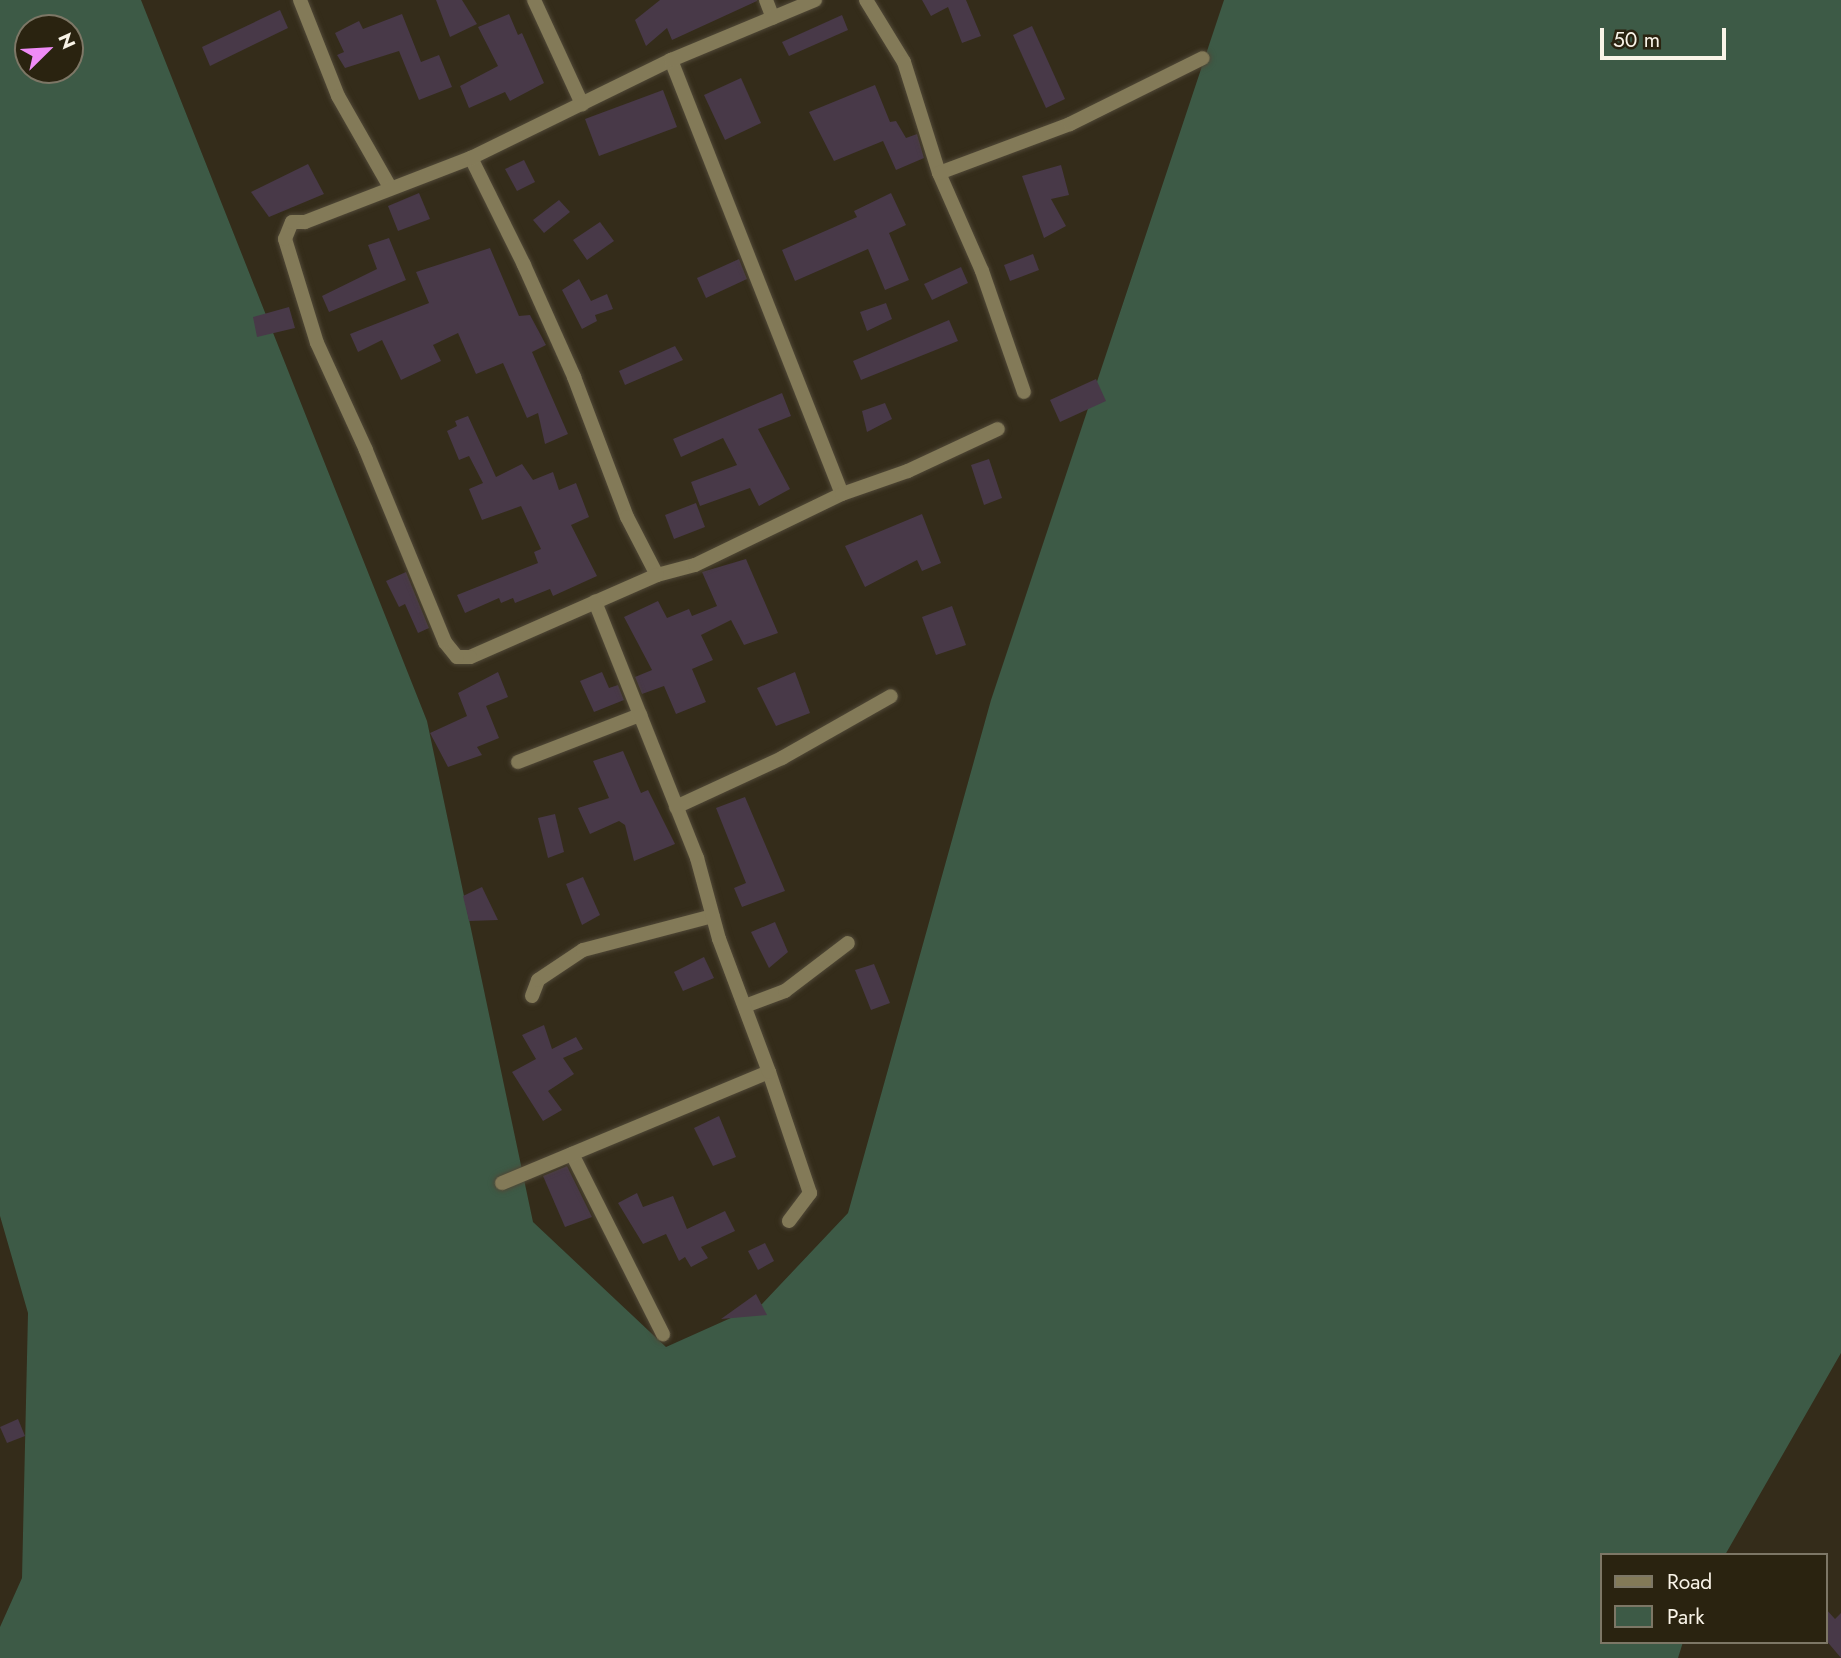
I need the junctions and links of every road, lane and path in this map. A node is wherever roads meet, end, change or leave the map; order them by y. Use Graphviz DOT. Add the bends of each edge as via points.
graph roads {
  1 [pos="300,0"];
  2 [pos="534,0"];
  3 [pos="766,0"];
  4 [pos="815,0"];
  5 [pos="866,0"];
  6 [pos="773,18"];
  7 [pos="1203,58"];
  8 [pos="671,60"];
  9 [pos="582,104"];
  10 [pos="471,158"];
  11 [pos="939,173"];
  12 [pos="390,187"];
  13 [pos="1024,392"];
  14 [pos="998,429"];
  15 [pos="842,494"];
  16 [pos="657,575"];
  17 [pos="595,602"];
  18 [pos="891,696"];
  19 [pos="640,715"];
  20 [pos="518,762"];
  21 [pos="677,807"];
  22 [pos="713,916"];
  23 [pos="848,943"];
  24 [pos="532,996"];
  25 [pos="745,1006"];
  26 [pos="769,1072"];
  27 [pos="572,1154"];
  28 [pos="502,1183"];
  29 [pos="789,1221"];
  30 [pos="663,1334"];
  1 -- 12 [label="street" via="338,96"];
  2 -- 9 [label="street"];
  3 -- 6 [label="street"];
  4 -- 6 [label="street"];
  5 -- 11 [label="street" via="904,62"];
  6 -- 8 [label="street"];
  7 -- 11 [label="street" via="1070,124"];
  8 -- 9 [label="street"];
  8 -- 15 [label="street"];
  9 -- 10 [label="street"];
  10 -- 12 [label="street"];
  10 -- 16 [label="street" via="546,315 627,517"];
  11 -- 13 [label="street" via="982,271"];
  12 -- 17 [label="street" via="304,222 292,222 285,239 317,343 445,642 457,657 470,657"];
  14 -- 15 [label="street" via="898,475"];
  15 -- 16 [label="street" via="695,565"];
  16 -- 17 [label="street"];
  17 -- 19 [label="street"];
  18 -- 21 [label="street" via="782,758"];
  19 -- 20 [label="street"];
  19 -- 21 [label="street"];
  21 -- 22 [label="street"];
  22 -- 24 [label="street" via="583,950 538,980"];
  22 -- 25 [label="street"];
  23 -- 25 [label="street" via="785,991"];
  25 -- 26 [label="street"];
  26 -- 27 [label="street"];
  26 -- 29 [label="street" via="810,1193"];
  27 -- 28 [label="street"];
  27 -- 30 [label="street"];
}
